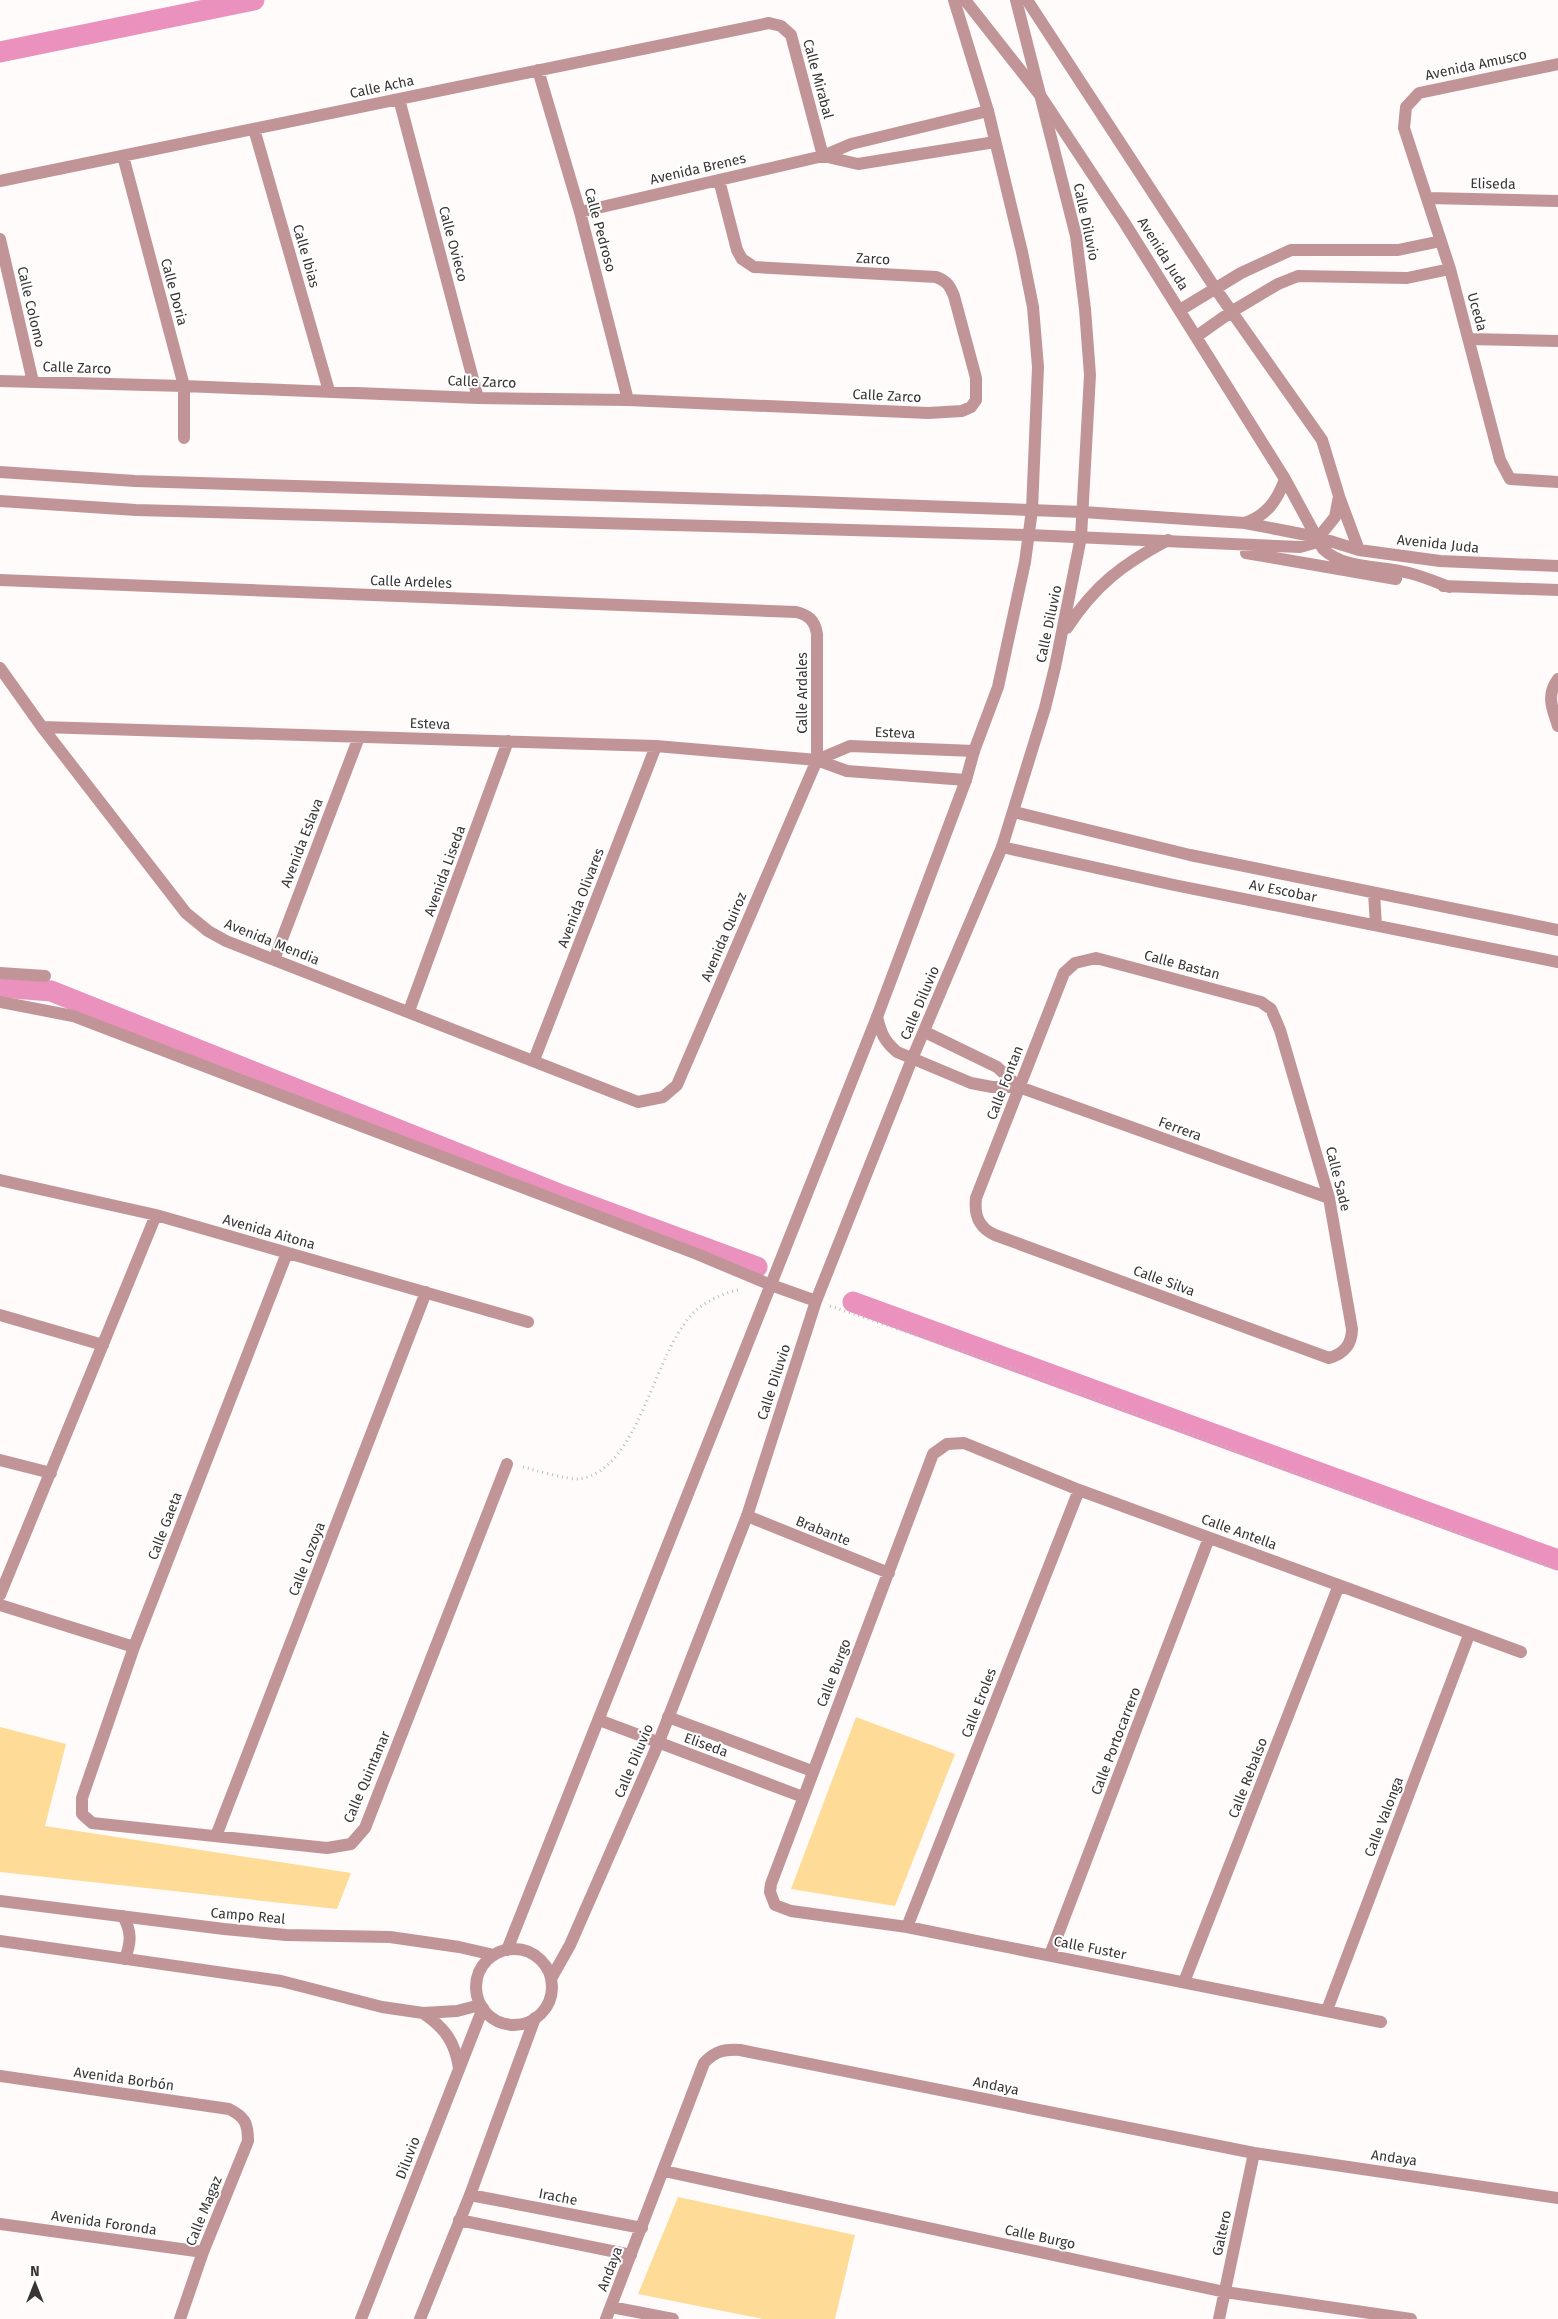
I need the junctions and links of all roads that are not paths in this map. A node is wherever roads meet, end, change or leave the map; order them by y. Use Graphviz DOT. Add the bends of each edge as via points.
graph roads {
  1 [pos="954,0"];
  2 [pos="965,0"];
  3 [pos="1016,0"];
  4 [pos="1027,0"];
  5 [pos="770,23"];
  6 [pos="1558,64"];
  7 [pos="538,70"];
  8 [pos="1040,95"];
  9 [pos="399,99"];
  10 [pos="1406,107"];
  11 [pos="988,111"];
  12 [pos="254,128"];
  13 [pos="995,142"];
  14 [pos="123,156"];
  15 [pos="823,156"];
  16 [pos="720,180"];
  17 [pos="0,181"];
  18 [pos="1428,198"];
  19 [pos="1558,201"];
  20 [pos="580,212"];
  21 [pos="0,238"];
  22 [pos="1441,241"];
  23 [pos="1450,269"];
  24 [pos="1215,288"];
  25 [pos="1180,310"];
  26 [pos="1232,312"];
  27 [pos="1197,336"];
  28 [pos="1469,339"];
  29 [pos="1558,341"];
  30 [pos="0,381"];
  31 [pos="33,382"];
  32 [pos="184,386"];
  33 [pos="329,391"];
  34 [pos="478,398"];
  35 [pos="628,400"];
  36 [pos="962,411"];
  37 [pos="184,438"];
  38 [pos="0,472"];
  39 [pos="1284,479"];
  40 [pos="1558,482"];
  41 [pos="1339,496"];
  42 [pos="0,501"];
  43 [pos="1032,510"];
  44 [pos="1083,512"];
  45 [pos="1245,523"];
  46 [pos="1029,535"];
  47 [pos="1081,537"];
  48 [pos="1317,537"];
  49 [pos="1168,540"];
  50 [pos="1190,542"];
  51 [pos="1359,550"];
  52 [pos="1558,566"];
  53 [pos="0,580"];
  54 [pos="1449,587"];
  55 [pos="1558,590"];
  56 [pos="816,625"];
  57 [pos="1063,634"];
  58 [pos="0,668"];
  59 [pos="1555,684"];
  60 [pos="1558,726"];
  61 [pos="42,727"];
  62 [pos="359,736"];
  63 [pos="508,741"];
  64 [pos="656,746"];
  65 [pos="974,751"];
  66 [pos="817,760"];
  67 [pos="966,780"];
  68 [pos="1014,812"];
  69 [pos="1002,847"];
  70 [pos="1374,893"];
  71 [pos="1376,925"];
  72 [pos="1558,930"];
  73 [pos="274,960"];
  74 [pos="1558,962"];
  75 [pos="1075,963"];
  76 [pos="0,974"];
  77 [pos="45,976"];
  78 [pos="0,1002"];
  79 [pos="410,1011"];
  80 [pos="1275,1016"];
  81 [pos="877,1017"];
  82 [pos="925,1032"];
  83 [pos="912,1059"];
  84 [pos="534,1060"];
  85 [pos="1020,1087"];
  86 [pos="638,1102"];
  87 [pos="0,1180"];
  88 [pos="1330,1198"];
  89 [pos="156,1215"];
  90 [pos="977,1218"];
  91 [pos="287,1252"];
  92 [pos="771,1284"];
  93 [pos="426,1292"];
  94 [pos="816,1301"];
  95 [pos="0,1315"];
  96 [pos="528,1322"];
  97 [pos="103,1345"];
  98 [pos="1344,1350"];
  99 [pos="947,1444"];
  100 [pos="0,1460"];
  101 [pos="508,1464"];
  102 [pos="50,1473"];
  103 [pos="1079,1490"];
  104 [pos="747,1516"];
  105 [pos="1209,1538"];
  106 [pos="889,1573"];
  107 [pos="1339,1585"];
  108 [pos="0,1595"];
  109 [pos="0,1605"];
  110 [pos="1469,1635"];
  111 [pos="134,1647"];
  112 [pos="1520,1652"];
  113 [pos="668,1717"];
  114 [pos="599,1720"];
  115 [pos="658,1744"];
  116 [pos="812,1772"];
  117 [pos="803,1797"];
  118 [pos="82,1814"];
  119 [pos="216,1836"];
  120 [pos="0,1901"];
  121 [pos="791,1911"];
  122 [pos="123,1916"];
  123 [pos="908,1927"];
  124 [pos="0,1941"];
  125 [pos="507,1950"];
  126 [pos="494,1955"];
  127 [pos="1050,1955"];
  128 [pos="125,1958"];
  129 [pos="552,1977"];
  130 [pos="1184,1982"];
  131 [pos="482,2007"];
  132 [pos="1327,2010"];
  133 [pos="423,2013"];
  134 [pos="535,2018"];
  135 [pos="1381,2022"];
  136 [pos="459,2068"];
  137 [pos="0,2076"];
  138 [pos="242,2116"];
  139 [pos="1254,2152"];
  140 [pos="664,2171"];
  141 [pos="470,2195"];
  142 [pos="1558,2198"];
  143 [pos="459,2220"];
  144 [pos="0,2224"];
  145 [pos="642,2228"];
  146 [pos="203,2252"];
  147 [pos="631,2256"];
  148 [pos="1225,2292"];
  149 [pos="611,2307"];
  150 [pos="180,2319"];
  151 [pos="361,2319"];
  152 [pos="420,2319"];
  153 [pos="606,2319"];
  154 [pos="673,2319"];
  155 [pos="1219,2319"];
  156 [pos="1411,2319"];
  1 -- 11 [label="street"];
  2 -- 8 [label="street, Avenida Juda"];
  3 -- 8 [label="street, Calle Diluvio"];
  4 -- 24 [label="street, Avenida Juda"];
  5 -- 7 [label="street, Calle Acha"];
  5 -- 15 [label="street, Calle Mirabal" via="781,26 791,35"];
  6 -- 10 [label="street, Avenida Amusco" via="1419,93"];
  7 -- 9 [label="street, Calle Acha"];
  7 -- 20 [label="street, Calle Pedroso"];
  8 -- 25 [label="street, Avenida Juda"];
  8 -- 44 [label="street, Calle Diluvio" via="1076,236 1085,309 1090,375"];
  9 -- 12 [label="street, Calle Acha"];
  9 -- 34 [label="street, Calle Ovieco"];
  10 -- 18 [label="street, Uceda" via="1404,128"];
  11 -- 13 [label="street"];
  11 -- 15 [label="street, Avenida Brenes" via="851,144"];
  12 -- 14 [label="street, Calle Acha"];
  12 -- 33 [label="street, Calle Ibias"];
  13 -- 15 [label="street, Avenida Brenes" via="858,164"];
  13 -- 43 [label="street" via="1025,268 1036,335 1038,367"];
  14 -- 17 [label="street, Calle Acha"];
  14 -- 32 [label="street, Calle Doria"];
  15 -- 16 [label="street, Avenida Brenes"];
  16 -- 20 [label="street, Avenida Brenes"];
  16 -- 36 [label="street, Zarco" via="737,250 748,264 762,269 936,277 949,285 978,389 971,407"];
  18 -- 19 [label="street, Eliseda"];
  18 -- 22 [label="street, Uceda"];
  20 -- 35 [label="street, Calle Pedroso"];
  21 -- 31 [label="street, Calle Colomo"];
  22 -- 23 [label="street, Uceda"];
  22 -- 24 [label="street" via="1398,250 1291,250 1269,258"];
  23 -- 26 [label="street" via="1407,278 1298,276 1278,284"];
  23 -- 28 [label="street, Uceda"];
  24 -- 25 [label="street"];
  24 -- 26 [label="street, Avenida Juda"];
  25 -- 27 [label="street, Avenida Juda"];
  26 -- 27 [label="street"];
  26 -- 41 [label="street, Avenida Juda" via="1322,440"];
  27 -- 39 [label="street, Avenida Juda"];
  28 -- 29 [label="street"];
  28 -- 40 [label="street, Uceda" via="1500,460 1510,479"];
  30 -- 31 [label="street, Calle Zarco"];
  31 -- 32 [label="street, Calle Zarco"];
  32 -- 33 [label="street, Calle Zarco"];
  32 -- 37 [label="street, Calle Doria"];
  33 -- 34 [label="street, Calle Zarco"];
  34 -- 35 [label="street, Calle Zarco"];
  35 -- 36 [label="street, Calle Zarco" via="928,413"];
  38 -- 43 [label="street, Avenida Juda" via="135,481"];
  39 -- 45 [label="street" via="1277,499 1270,507 1259,518"];
  39 -- 48 [label="street, Avenida Juda"];
  41 -- 48 [label="street, Avenida Juda" via="1335,518"];
  41 -- 51 [label="street"];
  42 -- 46 [label="street, Avenida Juda" via="136,510"];
  43 -- 44 [label="street, Avenida Juda"];
  43 -- 46 [label="street"];
  44 -- 45 [label="street, Avenida Juda"];
  44 -- 47 [label="street, Calle Diluvio"];
  45 -- 48 [label="street, Avenida Juda"];
  46 -- 47 [label="street, Avenida Juda"];
  46 -- 65 [label="street" via="998,687"];
  47 -- 49 [label="street, Avenida Juda"];
  47 -- 57 [label="street, Calle Diluvio"];
  48 -- 50 [label="street, Avenida Juda" via="1308,546 1285,548"];
  48 -- 51 [label="street, Avenida Juda"];
  48 -- 54 [label="street, Avenida Juda" via="1332,557 1348,563 1408,573"];
  49 -- 50 [label="street, Avenida Juda"];
  49 -- 57 [label="street" via="1107,578 1082,604"];
  50 -- 54 [label="street, Avenida Juda" via="1340,571"];
  51 -- 52 [label="street, Avenida Juda" via="1440,561"];
  53 -- 56 [label="street, Calle Ardeles" via="796,612 806,615"];
  54 -- 55 [label="street, Avenida Juda"];
  56 -- 66 [label="street, Calle Ardales"];
  57 -- 68 [label="street, Calle Diluvio"];
  58 -- 61 [label="street, Avenida Mendia"];
  59 -- 60 [label="street" via="1551,705"];
  61 -- 62 [label="street, Esteva"];
  61 -- 73 [label="street, Avenida Mendia" via="186,913 208,931"];
  62 -- 63 [label="street, Esteva"];
  62 -- 73 [label="street, Avenida Eslava"];
  63 -- 64 [label="street, Esteva"];
  63 -- 79 [label="street, Avenida Liseda"];
  64 -- 66 [label="street, Esteva"];
  64 -- 84 [label="street, Avenida Olivares"];
  65 -- 66 [label="street, Esteva" via="850,746"];
  65 -- 67 [label="street"];
  66 -- 67 [label="street, Esteva" via="847,771"];
  66 -- 86 [label="street, Avenida Quiroz" via="677,1085 663,1098"];
  67 -- 81 [label="street"];
  68 -- 69 [label="street, Calle Diluvio"];
  68 -- 70 [label="street" via="1190,855"];
  69 -- 71 [label="street, Av Escobar"];
  69 -- 82 [label="street, Calle Diluvio"];
  70 -- 71 [label="street"];
  70 -- 72 [label="street"];
  71 -- 74 [label="street, Av Escobar"];
  73 -- 79 [label="street, Avenida Mendia"];
  75 -- 80 [label="street, Calle Bastan" via="1096,958 1261,1002 1268,1005"];
  75 -- 85 [label="street, Calle Fontan" via="1064,973"];
  76 -- 77 [label="street"];
  78 -- 92 [label="street" via="73,1016"];
  79 -- 84 [label="street, Avenida Mendia"];
  80 -- 88 [label="street, Calle Sade"];
  81 -- 83 [label="street, Ferrera" via="887,1044"];
  81 -- 92 [label="street"];
  82 -- 83 [label="street, Calle Diluvio"];
  82 -- 85 [label="street, Ferrera" via="997,1067"];
  83 -- 85 [label="street, Ferrera" via="971,1083"];
  83 -- 94 [label="street, Calle Diluvio"];
  84 -- 86 [label="street, Avenida Mendia"];
  85 -- 88 [label="street, Ferrera"];
  85 -- 90 [label="street, Calle Fontan" via="976,1198 974,1209"];
  87 -- 89 [label="street, Avenida Aitona"];
  88 -- 98 [label="street, Calle Sade" via="1352,1329 1352,1339"];
  89 -- 91 [label="street, Avenida Aitona"];
  89 -- 97 [label="street"];
  90 -- 98 [label="street, Calle Silva" via="988,1232 1329,1358"];
  91 -- 93 [label="street, Avenida Aitona"];
  91 -- 111 [label="street, Calle Gaeta"];
  92 -- 94 [label="street"];
  92 -- 114 [label="street"];
  93 -- 96 [label="street, Avenida Aitona"];
  93 -- 119 [label="street, Calle Lozoya"];
  94 -- 104 [label="street, Calle Diluvio"];
  95 -- 97 [label="street"];
  97 -- 102 [label="street"];
  99 -- 103 [label="street, Calle Antella" via="964,1443"];
  99 -- 106 [label="street, Calle Burgo" via="933,1454"];
  100 -- 102 [label="street"];
  101 -- 119 [label="street, Calle Quintanar" via="365,1828 351,1844 327,1848"];
  102 -- 108 [label="street"];
  103 -- 105 [label="street, Calle Antella"];
  103 -- 123 [label="street, Calle Eroles"];
  104 -- 106 [label="street, Brabante"];
  104 -- 113 [label="street, Calle Diluvio"];
  105 -- 107 [label="street, Calle Antella"];
  105 -- 127 [label="street, Calle Portocarrero"];
  106 -- 116 [label="street, Calle Burgo"];
  107 -- 110 [label="street, Calle Antella"];
  107 -- 130 [label="street, Calle Rebalso"];
  109 -- 111 [label="street"];
  110 -- 112 [label="street, Calle Antella"];
  110 -- 132 [label="street, Calle Valonga"];
  111 -- 118 [label="street, Calle Gaeta" via="82,1798"];
  113 -- 115 [label="street, Calle Diluvio"];
  113 -- 116 [label="street, Eliseda"];
  114 -- 115 [label="street, Eliseda"];
  114 -- 125 [label="street"];
  115 -- 117 [label="street, Eliseda"];
  115 -- 129 [label="street, Calle Diluvio" via="570,1945"];
  116 -- 117 [label="street, Calle Burgo"];
  117 -- 121 [label="street, Calle Burgo" via="771,1884 775,1905"];
  118 -- 119 [label="street, Calle Quintanar" via="92,1823"];
  120 -- 122 [label="street, Campo Real"];
  121 -- 123 [label="street, Calle Fuster"];
  122 -- 126 [label="street, Campo Real" via="286,1935 390,1937"];
  122 -- 128 [label="street" via="130,1928 131,1943"];
  123 -- 127 [label="street, Calle Fuster"];
  124 -- 128 [label="street"];
  125 -- 126 [label="street"];
  125 -- 129 [label="street" via="526,1951 542,1961"];
  126 -- 131 [label="street" via="481,1969 476,1987"];
  127 -- 130 [label="street, Calle Fuster"];
  128 -- 133 [label="street" via="281,1981 382,2007"];
  129 -- 134 [label="street" via="551,2000"];
  130 -- 132 [label="street, Calle Fuster"];
  131 -- 133 [label="street"];
  131 -- 134 [label="street" via="491,2018 506,2025 523,2025"];
  131 -- 136 [label="street, Diluvio"];
  132 -- 135 [label="street, Calle Fuster"];
  133 -- 136 [label="street" via="445,2030 457,2052"];
  134 -- 141 [label="street"];
  136 -- 151 [label="street, Diluvio"];
  137 -- 138 [label="street, Avenida Borbón" via="229,2109"];
  138 -- 146 [label="street, Calle Magaz" via="248,2126 248,2141"];
  139 -- 140 [label="street, Andaya" via="727,2050 711,2056 704,2063"];
  139 -- 142 [label="street, Andaya"];
  139 -- 148 [label="street, Galtero"];
  140 -- 145 [label="street, Andaya"];
  140 -- 148 [label="street, Calle Burgo"];
  141 -- 143 [label="street"];
  141 -- 145 [label="street, Irache"];
  143 -- 147 [label="street"];
  143 -- 152 [label="street"];
  144 -- 146 [label="street, Avenida Foronda"];
  145 -- 147 [label="street, Andaya"];
  146 -- 150 [label="street, Calle Magaz"];
  147 -- 149 [label="street, Andaya"];
  148 -- 155 [label="street, Galtero"];
  148 -- 156 [label="street, Calle Burgo"];
  149 -- 153 [label="street, Andaya"];
  149 -- 154 [label="street"];
}
